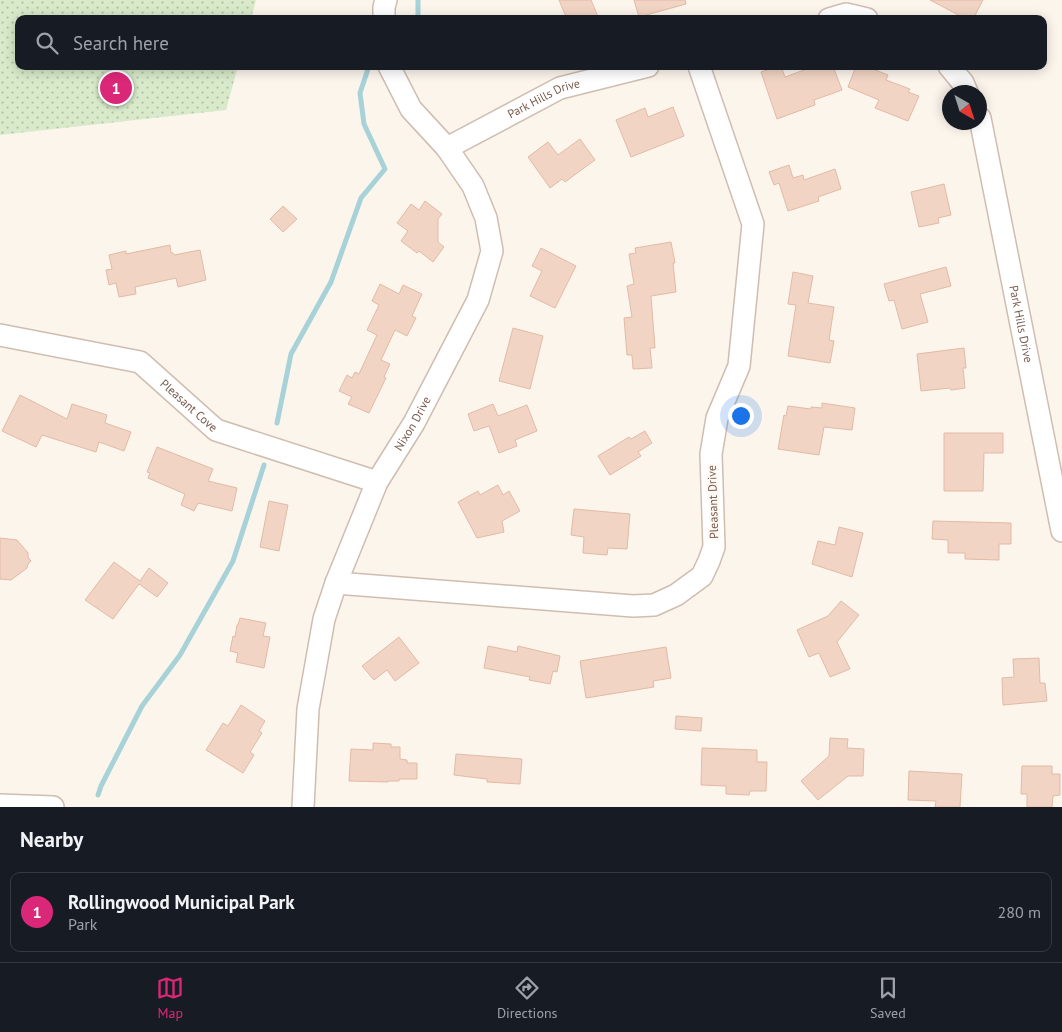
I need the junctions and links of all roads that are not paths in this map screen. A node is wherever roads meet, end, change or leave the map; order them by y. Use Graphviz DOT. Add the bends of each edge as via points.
graph roads {
  1 [pos="386,0"];
  2 [pos="384,15"];
  3 [pos="391,70"];
  4 [pos="632,70"];
  5 [pos="700,70"];
  6 [pos="952,70"];
  7 [pos="964,85"];
  8 [pos="982,130"];
  9 [pos="447,148"];
  10 [pos="0,334"];
  11 [pos="377,482"];
  12 [pos="1062,531"];
  13 [pos="336,583"];
  14 [pos="0,805"];
  15 [pos="53,807"];
  16 [pos="303,807"];
  1 -- 2 [label="street"];
  3 -- 9 [label="street, Nixon Drive" via="411,109"];
  4 -- 9 [label="street, Park Hills Drive" via="560,88"];
  5 -- 13 [label="street, Pleasant Drive" via="753,224 739,366 717,418 711,454 714,547 702,576 676,595 654,605 633,606"];
  6 -- 7 [label="street"];
  8 -- 12 [label="street, Park Hills Drive"];
  9 -- 11 [label="street, Nixon Drive" via="474,186 486,218 492,251 478,300 414,423"];
  10 -- 11 [label="street, Pleasant Cove" via="140,362 216,430"];
  11 -- 13 [label="street, Nixon Drive"];
  13 -- 16 [label="street, Nixon Drive" via="324,619 308,709"];
  14 -- 15 [label="street"];
}
